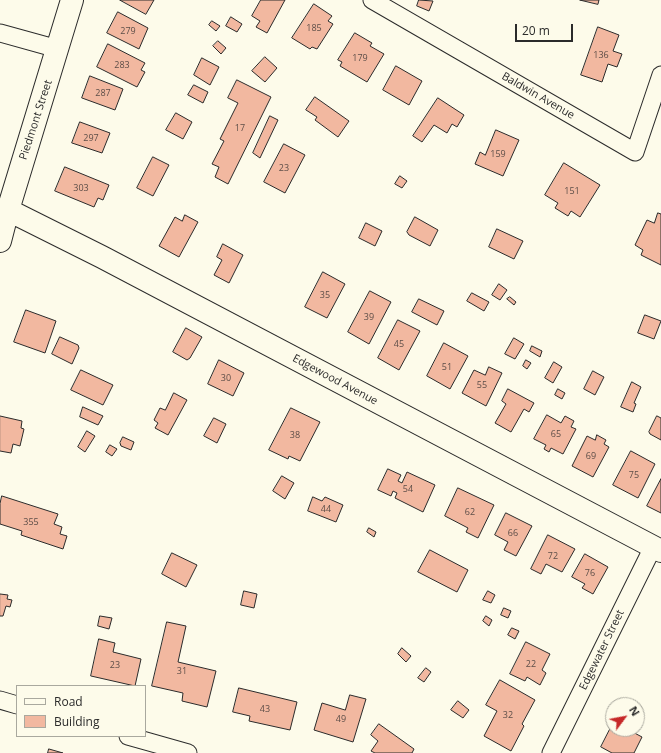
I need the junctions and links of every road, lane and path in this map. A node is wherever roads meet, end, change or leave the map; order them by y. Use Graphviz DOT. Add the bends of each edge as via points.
graph roads {
  1 [pos="72,0"];
  2 [pos="372,0"];
  3 [pos="0,33"];
  4 [pos="58,49"];
  5 [pos="661,75"];
  6 [pos="8,210"];
  7 [pos="0,241"];
  8 [pos="657,549"];
  9 [pos="0,700"];
  10 [pos="16,705"];
  11 [pos="132,737"];
  12 [pos="188,753"];
  13 [pos="551,753"];
  1 -- 4 [label="street, Piedmont Street"];
  2 -- 5 [label="street, Baldwin Avenue" via="635,152"];
  3 -- 4 [label="street"];
  4 -- 6 [label="street, Piedmont Street"];
  6 -- 7 [label="street, Piedmont Street"];
  6 -- 8 [label="street, Edgewood Avenue"];
  8 -- 13 [label="street, Edgewater Street"];
  9 -- 10 [label="street"];
  11 -- 12 [label="street"];
}
